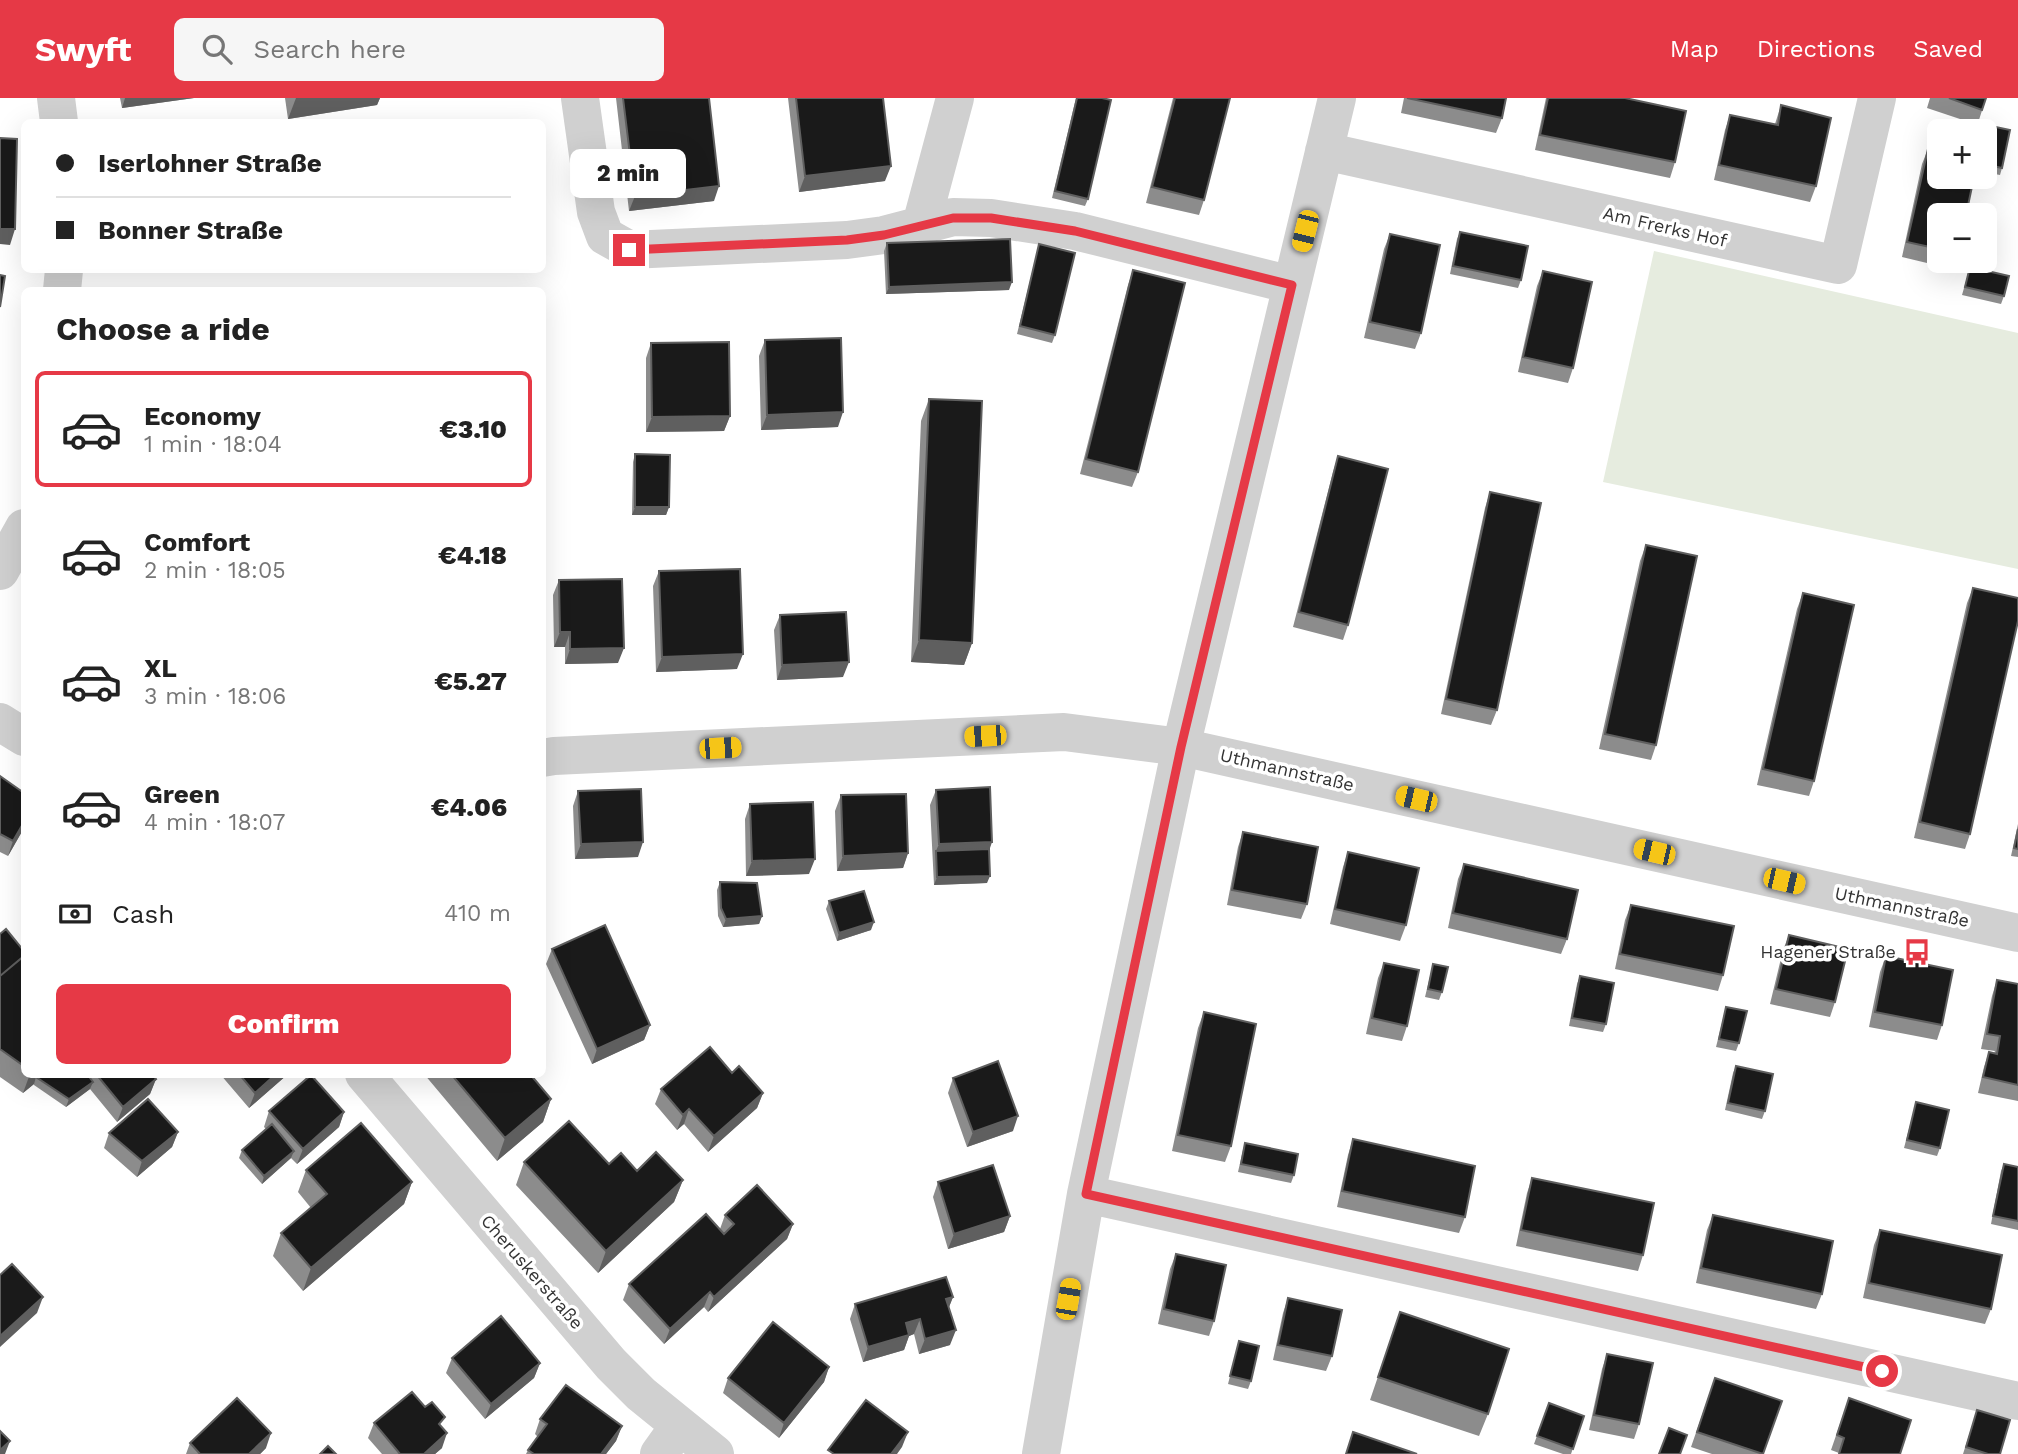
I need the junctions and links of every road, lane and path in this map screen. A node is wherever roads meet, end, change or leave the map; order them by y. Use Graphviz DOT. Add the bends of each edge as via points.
graph roads {
  1 [pos="57,98"];
  2 [pos="580,98"];
  3 [pos="955,98"];
  4 [pos="1336,98"];
  5 [pos="1877,98"];
  6 [pos="59,119"];
  7 [pos="1324,151"];
  8 [pos="922,225"];
  9 [pos="1292,285"];
  10 [pos="21,533"];
  11 [pos="0,571"];
  12 [pos="0,722"];
  13 [pos="21,735"];
  14 [pos="1181,747"];
  15 [pos="546,757"];
  16 [pos="2018,933"];
  17 [pos="366,1078"];
  18 [pos="1086,1194"];
  19 [pos="2018,1401"];
  20 [pos="669,1440"];
  21 [pos="715,1454"];
  22 [pos="1041,1454"];
  1 -- 6 [label="street"];
  2 -- 8 [label="street" via="596,212 605,236 629,250 847,240"];
  3 -- 8 [label="street"];
  4 -- 7 [label="street"];
  5 -- 7 [label="street, Am Frerks Hof" via="1838,265"];
  7 -- 9 [label="street"];
  8 -- 9 [label="street" via="953,218 991,218 1048,226"];
  9 -- 14 [label="street"];
  10 -- 11 [label="street"];
  12 -- 13 [label="street"];
  14 -- 15 [label="street, Uthmannstraße" via="1064,732"];
  14 -- 16 [label="street, Uthmannstraße"];
  14 -- 18 [label="street"];
  17 -- 20 [label="street, Cheruskerstraße" via="641,1394"];
  18 -- 19 [label="street"];
  18 -- 22 [label="street"];
  20 -- 21 [label="street, Cheruskerstraße"];
}
